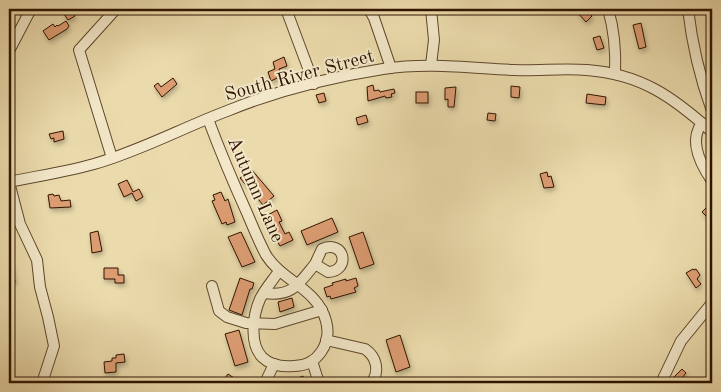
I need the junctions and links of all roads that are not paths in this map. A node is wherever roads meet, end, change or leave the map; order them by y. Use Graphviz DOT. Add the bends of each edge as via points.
graph roads {
  1 [pos="30,9"];
  2 [pos="116,9"];
  3 [pos="286,9"];
  4 [pos="370,9"];
  5 [pos="431,9"];
  6 [pos="608,9"];
  7 [pos="688,9"];
  8 [pos="9,51"];
  9 [pos="431,65"];
  10 [pos="391,68"];
  11 [pos="615,74"];
  12 [pos="314,84"];
  13 [pos="712,111"];
  14 [pos="208,119"];
  15 [pos="702,123"];
  16 [pos="712,132"];
  17 [pos="112,158"];
  18 [pos="712,181"];
  19 [pos="9,182"];
  20 [pos="314,264"];
  21 [pos="279,271"];
  22 [pos="298,285"];
  23 [pos="212,286"];
  24 [pos="264,293"];
  25 [pos="712,305"];
  26 [pos="322,310"];
  27 [pos="254,324"];
  28 [pos="326,340"];
  29 [pos="312,361"];
  30 [pos="274,364"];
  31 [pos="42,383"];
  32 [pos="265,383"];
  33 [pos="319,383"];
  34 [pos="371,383"];
  35 [pos="661,383"];
  1 -- 8 [label="street"];
  2 -- 17 [label="street" via="79,50"];
  3 -- 12 [label="street"];
  4 -- 10 [label="street"];
  5 -- 9 [label="street" via="434,40"];
  6 -- 11 [label="street" via="616,59"];
  7 -- 13 [label="street" via="700,75"];
  9 -- 10 [label="street, South River Street"];
  9 -- 11 [label="street, South River Street" via="586,70"];
  10 -- 12 [label="street, South River Street"];
  11 -- 15 [label="street, South River Street" via="664,93"];
  12 -- 14 [label="street, South River Street" via="244,104"];
  14 -- 17 [label="street, South River Street"];
  14 -- 21 [label="street, Autumn Lane" via="259,241"];
  15 -- 16 [label="street, South River Street"];
  15 -- 18 [label="street" via="696,135 696,145"];
  17 -- 19 [label="street, South River Street"];
  19 -- 31 [label="street" via="20,224 38,260 40,287 54,346"];
  20 -- 22 [label="street"];
  21 -- 22 [label="street, Autumn Lane"];
  21 -- 24 [label="street, Autumn Lane"];
  22 -- 24 [label="street" via="283,294"];
  22 -- 26 [label="street, Autumn Lane"];
  23 -- 27 [label="street" via="222,314"];
  24 -- 27 [label="street, Autumn Lane" via="257,306"];
  25 -- 35 [label="street" via="681,341"];
  26 -- 27 [label="street" via="275,324"];
  26 -- 28 [label="street" via="328,328"];
  27 -- 30 [label="street, Autumn Lane" via="258,352"];
  28 -- 29 [label="street" via="321,353"];
  28 -- 34 [label="street" via="370,352 377,370"];
  29 -- 30 [label="street" via="294,366"];
  29 -- 33 [label="street"];
  30 -- 32 [label="street"];
}
